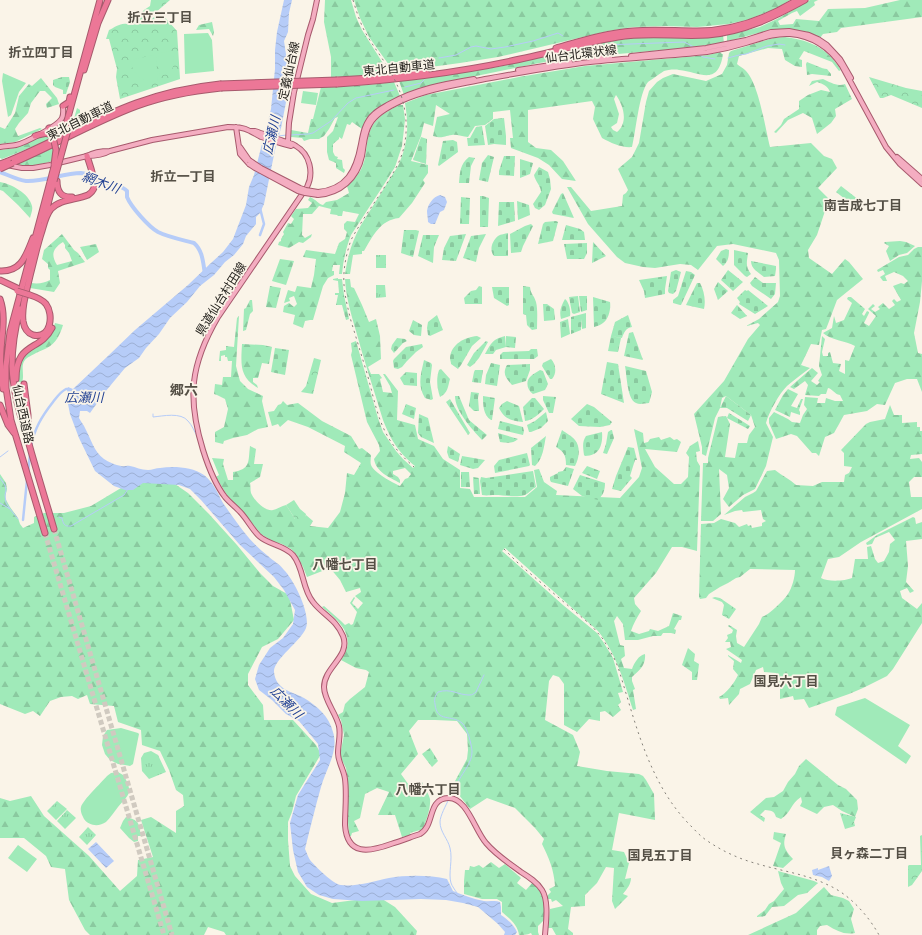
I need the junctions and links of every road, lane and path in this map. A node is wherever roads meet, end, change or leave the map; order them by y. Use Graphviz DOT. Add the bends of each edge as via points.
graph roads {
  1 [pos="100,0"];
  2 [pos="103,0"];
  3 [pos="108,0"];
  4 [pos="317,0"];
  5 [pos="797,0"];
  6 [pos="804,0"];
  7 [pos="92,29"];
  8 [pos="707,50"];
  9 [pos="84,70"];
  10 [pos="337,82"];
  11 [pos="220,86"];
  12 [pos="63,106"];
  13 [pos="236,127"];
  14 [pos="49,128"];
  15 [pos="66,131"];
  16 [pos="35,136"];
  17 [pos="53,137"];
  18 [pos="287,144"];
  19 [pos="0,147"];
  20 [pos="87,156"];
  21 [pos="4,162"];
  22 [pos="0,168"];
  23 [pos="922,179"];
  24 [pos="53,180"];
  25 [pos="93,180"];
  26 [pos="922,184"];
  27 [pos="35,252"];
  28 [pos="0,271"];
  29 [pos="0,280"];
  30 [pos="0,284"];
  31 [pos="17,289"];
  32 [pos="31,293"];
  33 [pos="0,300"];
  34 [pos="24,384"];
  35 [pos="0,405"];
  36 [pos="11,420"];
  37 [pos="25,426"];
  38 [pos="26,435"];
  39 [pos="16,437"];
  40 [pos="54,529"];
  41 [pos="44,533"];
  42 [pos="545,935"];
  1 -- 7 [label="highway"];
  2 -- 9 [label="highway"];
  3 -- 9 [label="highway"];
  4 -- 18 [label="main road, 定義仙台線" via="297,79"];
  5 -- 10 [label="highway, 東北自動車道" via="764,17 727,28 698,31 630,31 480,64"];
  6 -- 10 [label="highway, 東北自動車道" via="771,18 729,32 708,35 624,36 466,70 378,81"];
  7 -- 12 [label="highway" via="69,102"];
  7 -- 15 [label="highway"];
  8 -- 13 [label="main road, 仙台北環状線, bridge" via="567,65 444,87 414,95 372,120 355,174 334,191 305,194 255,168 240,154"];
  8 -- 23 [label="main road, 仙台北環状線" via="771,32 789,31 814,37 834,51 844,64 889,146 901,162"];
  8 -- 26 [label="main road, 仙台北環状線" via="731,47 778,34 796,35 820,44 834,55 842,66 891,153 906,171"];
  9 -- 15 [label="highway"];
  10 -- 11 [label="highway, 東北自動車道, bridge"];
  11 -- 21 [label="highway, 東北自動車道" via="137,106 47,148"];
  11 -- 21 [label="highway, 東北自動車道" via="178,90 136,103"];
  12 -- 14 [label="main road" via="61,119"];
  13 -- 18 [label="main road, 県道仙台村田線"];
  13 -- 20 [label="main road, 県道仙台村田線" via="162,138"];
  14 -- 16 [label="main road"];
  14 -- 17 [label="highway"];
  15 -- 24 [label="highway, bridge"];
  15 -- 24 [label="highway, bridge"];
  16 -- 17 [label="highway" via="46,133"];
  16 -- 19 [label="main road" via="17,145"];
  17 -- 24 [label="highway, bridge" via="56,153"];
  18 -- 42 [label="main road, 県道仙台村田線" via="299,149 309,162 311,171 307,187 218,317 202,346 197,363 193,402 197,429 209,468 225,497 261,537 294,556 312,601 335,622 344,637 342,653 325,677 324,686 340,728 338,754 346,784 345,830 348,839 359,848 370,850 420,834 428,827 437,803 444,799 457,800 466,809 483,840 492,850 543,890 546,900"];
  20 -- 21 [label="main road, 県道仙台村田線" via="34,168 22,168"];
  20 -- 25 [label="highway"];
  21 -- 22 [label="highway, bridge"];
  24 -- 25 [label="highway" via="66,197 90,191"];
  24 -- 27 [label="highway, 仙台西道路"];
  24 -- 28 [label="highway" via="25,258 15,268"];
  24 -- 36 [label="highway, 仙台西道路" via="8,344 6,383"];
  25 -- 27 [label="highway" via="94,187 90,194 62,202 51,209"];
  27 -- 32 [label="highway" via="22,318 26,330 33,335 39,335 48,327 50,313 42,300"];
  27 -- 38 [label="highway, 仙台西道路" via="14,333 12,356 15,391"];
  29 -- 31 [label="highway"];
  30 -- 31 [label="highway"];
  31 -- 32 [label="highway"];
  32 -- 37 [label="highway" via="48,302 53,318 48,335 25,351 17,364 18,395"];
  33 -- 36 [label="highway" via="4,316 2,380"];
  34 -- 37 [label="highway" via="28,415"];
  35 -- 39 [label="highway"];
  36 -- 39 [label="highway, 仙台西道路"];
  37 -- 38 [label="highway"];
  38 -- 40 [label="highway, 仙台西道路"];
  39 -- 41 [label="highway, 仙台西道路"];
}
